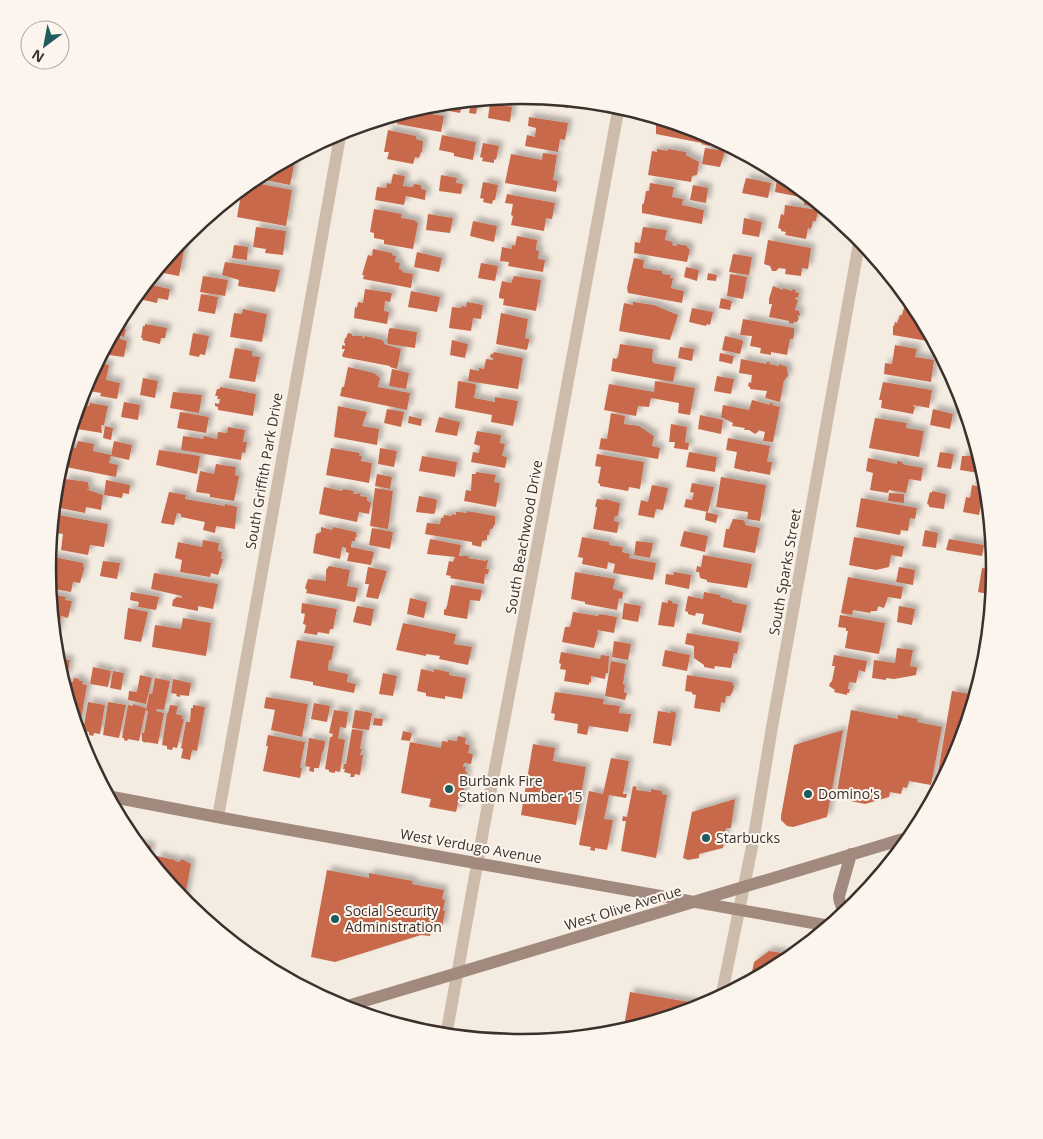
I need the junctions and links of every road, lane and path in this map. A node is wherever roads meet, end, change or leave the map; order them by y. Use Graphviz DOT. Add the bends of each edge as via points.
graph roads {
  1 [pos="617,114"];
  2 [pos="339,142"];
  3 [pos="858,249"];
  4 [pos="117,798"];
  5 [pos="218,817"];
  6 [pos="900,840"];
  7 [pos="851,854"];
  8 [pos="477,862"];
  9 [pos="745,886"];
  10 [pos="695,902"];
  11 [pos="842,906"];
  12 [pos="739,910"];
  13 [pos="822,925"];
  14 [pos="458,973"];
  15 [pos="723,989"];
  16 [pos="355,1004"];
  17 [pos="447,1029"];
  1 -- 8 [label="street, South Beachwood Drive"];
  2 -- 5 [label="street, South Griffith Park Drive"];
  3 -- 9 [label="street, South Sparks Street"];
  4 -- 5 [label="main road, West Verdugo Avenue"];
  5 -- 8 [label="main road, West Verdugo Avenue"];
  6 -- 7 [label="main road, West Olive Avenue"];
  7 -- 9 [label="main road, West Olive Avenue"];
  7 -- 11 [label="main road" via="839,896"];
  8 -- 10 [label="main road, West Verdugo Avenue"];
  8 -- 14 [label="street, South Beachwood Drive"];
  9 -- 10 [label="main road, West Olive Avenue"];
  9 -- 12 [label="street, South Sparks Street"];
  10 -- 12 [label="main road, West Verdugo Avenue"];
  10 -- 14 [label="main road, West Olive Avenue"];
  12 -- 13 [label="main road, West Verdugo Avenue"];
  12 -- 15 [label="street, South Sparks Street"];
  14 -- 16 [label="main road, West Olive Avenue"];
  14 -- 17 [label="street, South Beachwood Drive"];
}
